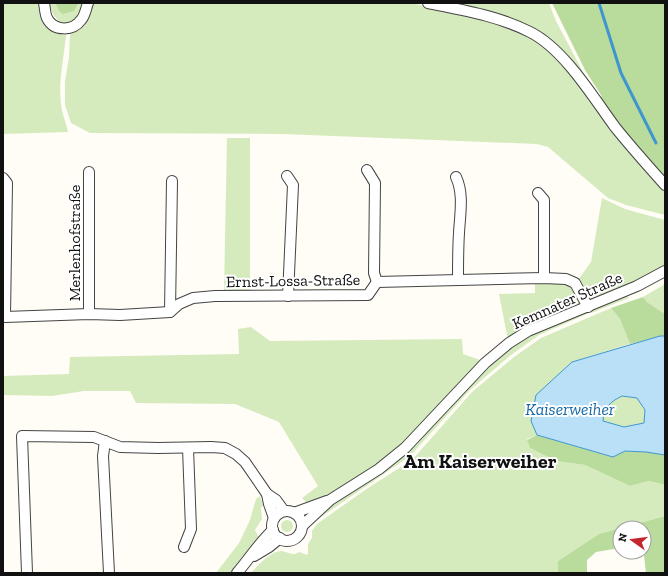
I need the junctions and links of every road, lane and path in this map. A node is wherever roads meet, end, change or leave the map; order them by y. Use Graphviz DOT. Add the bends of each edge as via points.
graph roads {
  1 [pos="44,3"];
  2 [pos="88,3"];
  3 [pos="428,3"];
  4 [pos="367,170"];
  5 [pos="89,172"];
  6 [pos="287,176"];
  7 [pos="456,177"];
  8 [pos="3,178"];
  9 [pos="172,181"];
  10 [pos="665,185"];
  11 [pos="538,193"];
  12 [pos="665,271"];
  13 [pos="544,278"];
  14 [pos="458,280"];
  15 [pos="377,282"];
  16 [pos="288,296"];
  17 [pos="588,307"];
  18 [pos="170,312"];
  19 [pos="88,314"];
  20 [pos="106,441"];
  21 [pos="188,448"];
  22 [pos="267,494"];
  23 [pos="330,500"];
  24 [pos="289,512"];
  25 [pos="274,518"];
  26 [pos="302,526"];
  27 [pos="276,534"];
  28 [pos="184,547"];
  29 [pos="27,573"];
  30 [pos="109,573"];
  31 [pos="237,573"];
  1 -- 2 [label="street" via="48,19 60,29 68,29 82,20"];
  3 -- 10 [label="street" via="509,23 545,41 573,70 616,128"];
  4 -- 15 [label="street" via="376,184 374,273"];
  5 -- 19 [label="street, Merlenhofstraße"];
  6 -- 16 [label="street" via="293,185"];
  7 -- 14 [label="street" via="461,201"];
  8 -- 19 [label="street" via="7,183 5,317"];
  9 -- 18 [label="street"];
  11 -- 13 [label="street" via="544,200"];
  12 -- 17 [label="street, Kemnater Straße"];
  13 -- 14 [label="street, Ernst-Lossa-Straße"];
  13 -- 17 [label="street, Ernst-Lossa-Straße" via="566,279 576,283"];
  14 -- 15 [label="street, Ernst-Lossa-Straße"];
  15 -- 16 [label="street, Ernst-Lossa-Straße" via="368,294"];
  16 -- 18 [label="street, Ernst-Lossa-Straße" via="193,298 179,304"];
  17 -- 23 [label="street, Kemnater Straße" via="528,332 509,343 484,362 405,448"];
  18 -- 19 [label="street"];
  20 -- 21 [label="street" via="120,447"];
  20 -- 29 [label="street" via="94,437 22,436"];
  20 -- 30 [label="street" via="103,456"];
  21 -- 22 [label="street" via="225,448 236,454 245,462"];
  21 -- 28 [label="street" via="191,529"];
  22 -- 24 [label="street"];
  22 -- 25 [label="street"];
  23 -- 24 [label="street"];
  23 -- 26 [label="street"];
  24 -- 25 [label="street" via="278,514"];
  24 -- 26 [label="street" via="300,519"];
  25 -- 27 [label="street"];
  26 -- 27 [label="street" via="300,533 294,538 287,540"];
  27 -- 31 [label="street" via="263,540"];
}
